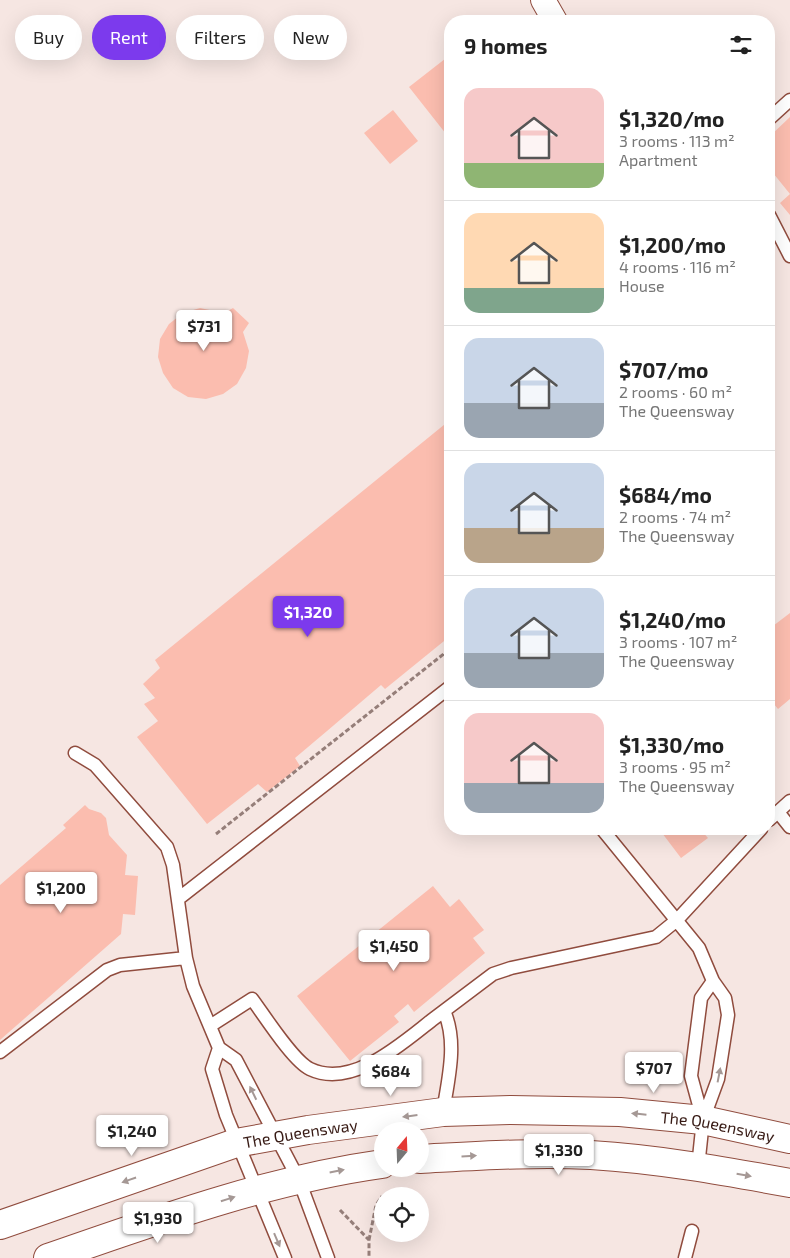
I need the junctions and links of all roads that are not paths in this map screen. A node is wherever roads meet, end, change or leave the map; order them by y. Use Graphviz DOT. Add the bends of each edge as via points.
graph roads {
  1 [pos="543,0"];
  2 [pos="552,15"];
  3 [pos="790,100"];
  4 [pos="775,114"];
  5 [pos="775,227"];
  6 [pos="790,256"];
  7 [pos="444,692"];
  8 [pos="75,753"];
  9 [pos="790,801"];
  10 [pos="775,814"];
  11 [pos="775,817"];
  12 [pos="790,827"];
  13 [pos="607,835"];
  14 [pos="755,835"];
  15 [pos="178,899"];
  16 [pos="677,920"];
  17 [pos="186,958"];
  18 [pos="713,981"];
  19 [pos="444,1011"];
  20 [pos="210,1026"];
  21 [pos="219,1048"];
  22 [pos="0,1052"];
  23 [pos="443,1112"];
  24 [pos="702,1120"];
  25 [pos="276,1136"];
  26 [pos="790,1139"];
  27 [pos="236,1143"];
  28 [pos="429,1159"];
  29 [pos="374,1166"];
  30 [pos="698,1166"];
  31 [pos="299,1180"];
  32 [pos="790,1183"];
  33 [pos="255,1190"];
  34 [pos="0,1225"];
  35 [pos="692,1231"];
  36 [pos="48,1258"];
  37 [pos="285,1258"];
  38 [pos="328,1258"];
  39 [pos="686,1258"];
  1 -- 2 [label="street"];
  3 -- 4 [label="lane"];
  5 -- 6 [label="lane"];
  7 -- 15 [label="lane"];
  8 -- 15 [label="lane" via="95,765 167,847"];
  9 -- 10 [label="lane"];
  11 -- 12 [label="lane"];
  13 -- 16 [label="lane"];
  14 -- 16 [label="lane"];
  15 -- 17 [label="lane"];
  16 -- 18 [label="lane" via="699,948"];
  16 -- 19 [label="lane" via="656,937 493,974"];
  17 -- 20 [label="lane" via="193,986"];
  17 -- 22 [label="lane" via="120,965 107,970"];
  18 -- 24 [label="lane" via="701,998 691,1076"];
  24 -- 18 [label="lane, one-way" via="718,1079 728,1015 725,998"];
  19 -- 20 [label="lane" via="385,1056 362,1067 327,1075 308,1068 293,1054 252,999"];
  19 -- 23 [label="lane" via="450,1026 450,1061"];
  20 -- 21 [label="lane"];
  25 -- 21 [label="lane, one-way" via="236,1060"];
  21 -- 27 [label="lane" via="212,1069"];
  24 -- 23 [label="main road, The Queensway, one-way" via="620,1112"];
  23 -- 25 [label="main road, The Queensway, one-way"];
  24 -- 26 [label="main road, The Queensway"];
  24 -- 30 [label="lane"];
  25 -- 27 [label="main road, The Queensway"];
  25 -- 31 [label="lane"];
  27 -- 33 [label="lane"];
  27 -- 34 [label="main road, The Queensway, one-way"];
  28 -- 30 [label="main road, one-way" via="590,1155"];
  31 -- 29 [label="main road, one-way"];
  30 -- 32 [label="main road, one-way"];
  31 -- 33 [label="main road"];
  31 -- 38 [label="lane"];
  36 -- 33 [label="main road, one-way"];
  33 -- 37 [label="lane, one-way"];
  35 -- 39 [label="lane"];
}
